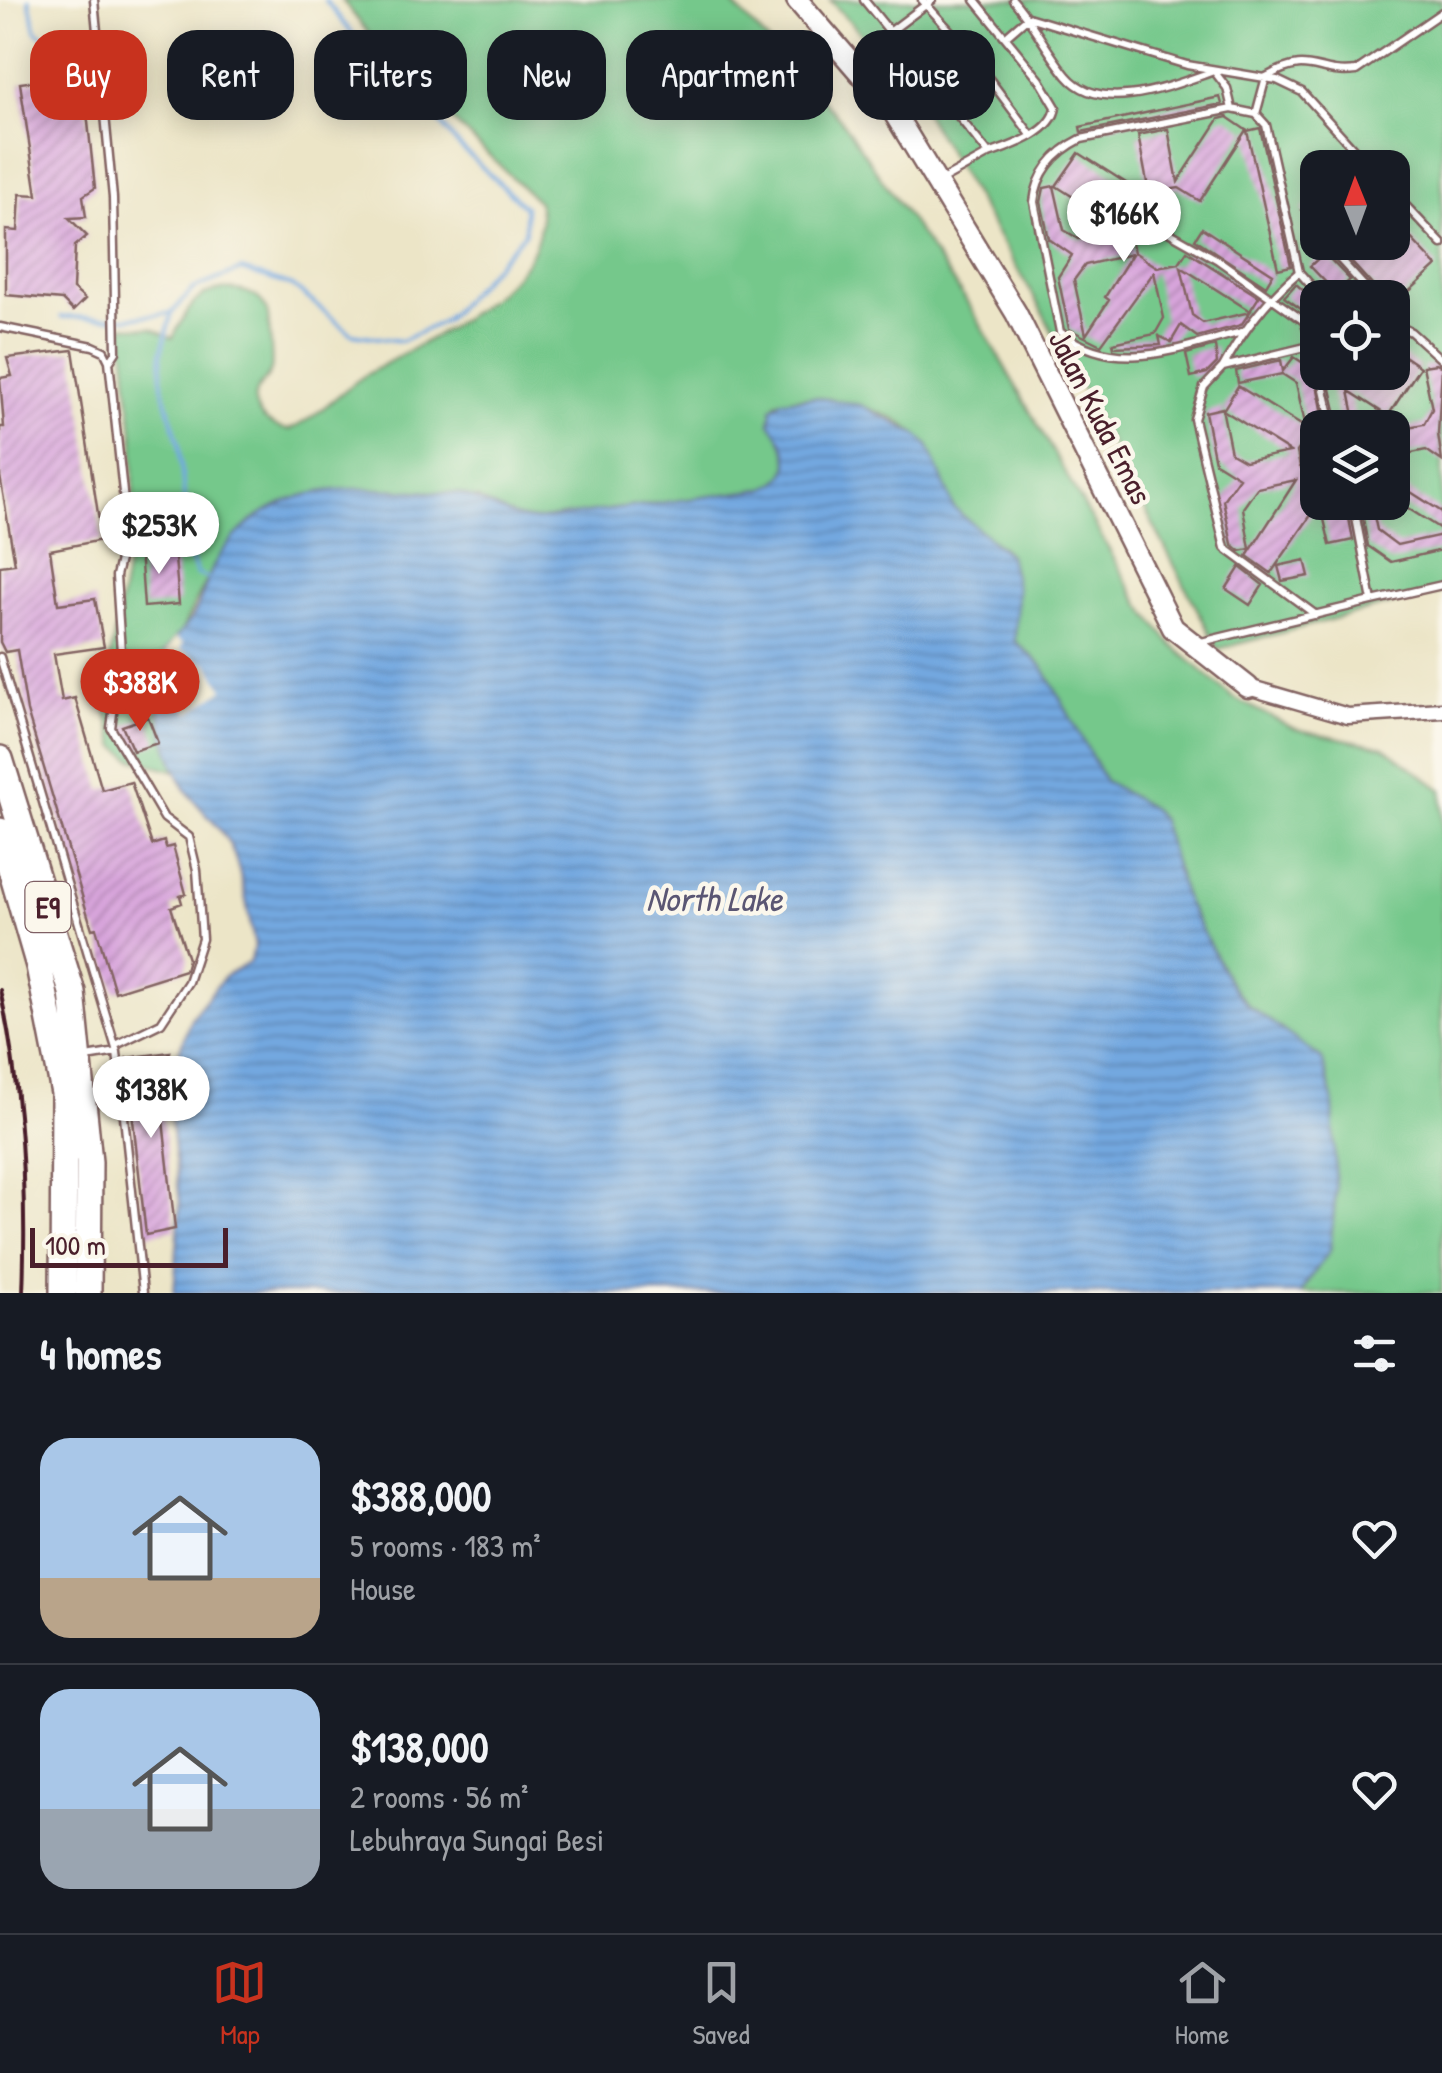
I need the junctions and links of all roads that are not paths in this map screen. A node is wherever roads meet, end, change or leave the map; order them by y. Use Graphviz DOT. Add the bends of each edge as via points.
graph roads {
  1 [pos="94,0"];
  2 [pos="797,0"];
  3 [pos="864,0"];
  4 [pos="975,0"];
  5 [pos="1013,0"];
  6 [pos="927,1"];
  7 [pos="1442,12"];
  8 [pos="1028,17"];
  9 [pos="889,30"];
  10 [pos="891,30"];
  11 [pos="1006,36"];
  12 [pos="1214,71"];
  13 [pos="1266,77"];
  14 [pos="1232,109"];
  15 [pos="1256,114"];
  16 [pos="962,120"];
  17 [pos="1032,135"];
  18 [pos="1355,150"];
  19 [pos="989,154"];
  20 [pos="937,183"];
  21 [pos="1410,211"];
  22 [pos="1147,220"];
  23 [pos="1442,244"];
  24 [pos="1340,260"];
  25 [pos="1299,272"];
  26 [pos="1306,280"];
  27 [pos="1359,280"];
  28 [pos="1272,295"];
  29 [pos="1300,319"];
  30 [pos="0,327"];
  31 [pos="1410,331"];
  32 [pos="1242,332"];
  33 [pos="1300,348"];
  34 [pos="1442,360"];
  35 [pos="109,361"];
  36 [pos="1224,366"];
  37 [pos="1356,520"];
  38 [pos="1442,585"];
  39 [pos="1372,601"];
  40 [pos="1316,615"];
  41 [pos="1190,646"];
  42 [pos="0,657"];
  43 [pos="1248,687"];
  44 [pos="1442,710"];
  45 [pos="0,759"];
  46 [pos="0,831"];
  47 [pos="117,1049"];
  48 [pos="80,1058"];
  49 [pos="63,1293"];
  50 [pos="88,1293"];
  51 [pos="143,1293"];
  1 -- 35 [label="lane" via="112,198 116,352"];
  2 -- 20 [label="street, Jalan Kuda Emas" via="893,111"];
  3 -- 9 [label="lane"];
  4 -- 11 [label="lane"];
  5 -- 8 [label="lane"];
  6 -- 10 [label="lane"];
  6 -- 17 [label="lane"];
  7 -- 13 [label="lane" via="1356,71 1308,62"];
  8 -- 11 [label="lane"];
  8 -- 12 [label="lane"];
  8 -- 12 [label="lane" via="1084,91 1150,91"];
  11 -- 17 [label="lane" via="1056,107 1054,119"];
  12 -- 13 [label="lane"];
  12 -- 14 [label="lane"];
  13 -- 15 [label="lane"];
  13 -- 18 [label="lane" via="1302,92"];
  14 -- 15 [label="lane"];
  14 -- 32 [label="lane" via="1081,139 1062,148 1036,184 1034,202 1060,332 1078,346 1118,358"];
  15 -- 25 [label="lane" via="1266,124"];
  16 -- 19 [label="lane"];
  17 -- 19 [label="lane"];
  19 -- 20 [label="lane"];
  20 -- 41 [label="street, Jalan Kuda Emas" via="1016,313 1173,628"];
  21 -- 23 [label="lane"];
  22 -- 28 [label="lane"];
  24 -- 27 [label="lane"];
  25 -- 26 [label="lane"];
  25 -- 28 [label="lane"];
  28 -- 29 [label="lane"];
  28 -- 32 [label="lane"];
  30 -- 35 [label="lane" via="93,346"];
  31 -- 34 [label="lane"];
  32 -- 36 [label="lane"];
  33 -- 36 [label="lane"];
  35 -- 47 [label="lane" via="127,530 116,576 120,652 111,728 164,818 189,838 202,939 188,982 162,1023"];
  36 -- 40 [label="lane" via="1204,387 1194,419 1224,548"];
  37 -- 39 [label="lane"];
  38 -- 39 [label="lane"];
  39 -- 40 [label="lane"];
  40 -- 41 [label="lane"];
  41 -- 43 [label="street, Jalan Kuda Emas"];
  42 -- 47 [label="lane"];
  43 -- 44 [label="street, Jalan Kuda Emas" via="1348,716"];
  45 -- 48 [label="highway, E9" via="58,936"];
  46 -- 49 [label="highway, E9" via="39,966 64,1092"];
  47 -- 48 [label="lane"];
  47 -- 51 [label="lane"];
  48 -- 50 [label="highway, E9" via="90,1162"];
}
